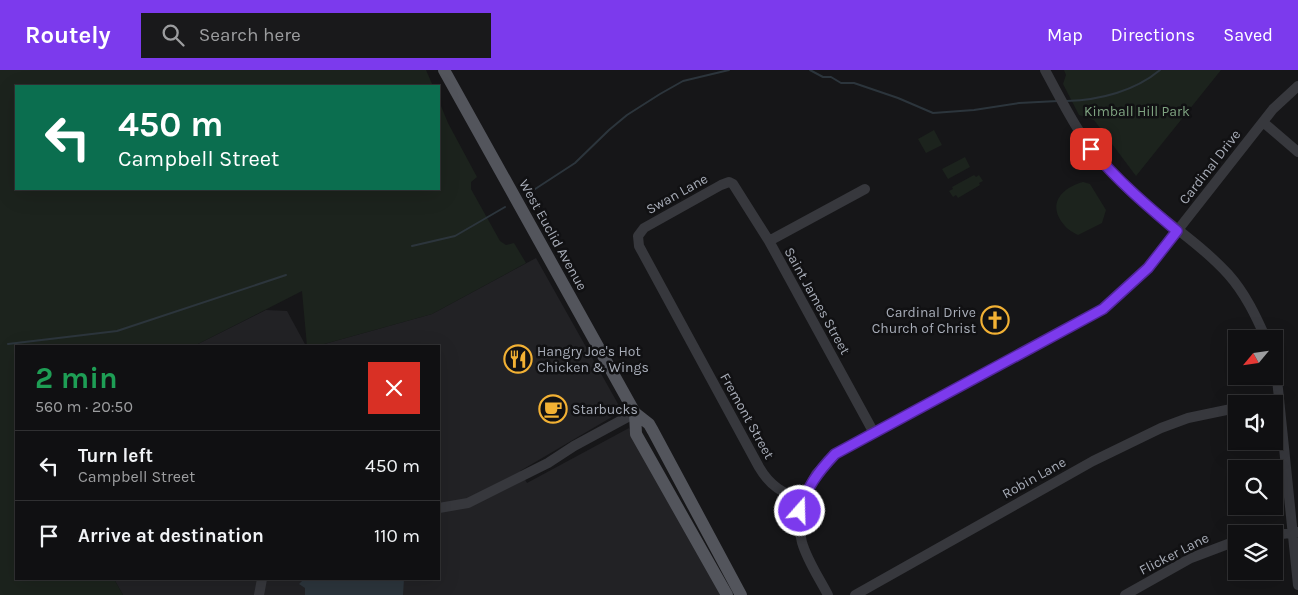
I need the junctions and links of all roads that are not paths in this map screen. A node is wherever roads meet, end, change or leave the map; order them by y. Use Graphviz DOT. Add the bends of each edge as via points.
graph roads {
  1 [pos="444,70"];
  2 [pos="1045,70"];
  3 [pos="1298,86"];
  4 [pos="1263,122"];
  5 [pos="1298,152"];
  6 [pos="733,184"];
  7 [pos="865,189"];
  8 [pos="1177,231"];
  9 [pos="638,236"];
  10 [pos="769,241"];
  11 [pos="1262,330"];
  12 [pos="1228,410"];
  13 [pos="635,413"];
  14 [pos="874,433"];
  15 [pos="1283,434"];
  16 [pos="803,499"];
  17 [pos="440,508"];
  18 [pos="1295,532"];
  19 [pos="1228,544"];
  20 [pos="262,580"];
  21 [pos="1298,585"];
  22 [pos="258,595"];
  23 [pos="727,595"];
  24 [pos="740,595"];
  25 [pos="828,595"];
  26 [pos="855,595"];
  27 [pos="1125,595"];
  1 -- 13 [label="main road, West Euclid Avenue"];
  2 -- 8 [label="street" via="1083,138 1108,170"];
  3 -- 4 [label="street, Cardinal Drive"];
  4 -- 5 [label="street"];
  4 -- 8 [label="street, Cardinal Drive"];
  6 -- 9 [label="street, Swan Lane" via="721,185 644,228"];
  6 -- 10 [label="street, Saint James Street"];
  7 -- 10 [label="street"];
  8 -- 11 [label="street" via="1210,256 1229,276 1253,308"];
  8 -- 14 [label="street, Cardinal Drive" via="1148,268 1103,309"];
  9 -- 16 [label="street, Fremont Street" via="639,246 763,475 780,491"];
  10 -- 14 [label="street, Saint James Street"];
  12 -- 26 [label="street, Robin Lane" via="1188,418 1161,428 1093,461"];
  13 -- 17 [label="street" via="548,463 468,503"];
  13 -- 23 [label="main road, West Euclid Avenue" via="636,434"];
  13 -- 24 [label="main road, West Euclid Avenue" via="649,424"];
  14 -- 16 [label="street, Cardinal Drive" via="835,454 816,474"];
  15 -- 18 [label="street"];
  16 -- 25 [label="street" via="799,533"];
  18 -- 21 [label="street"];
  19 -- 27 [label="street, Flicker Lane" via="1191,558"];
  20 -- 22 [label="street"];
}
